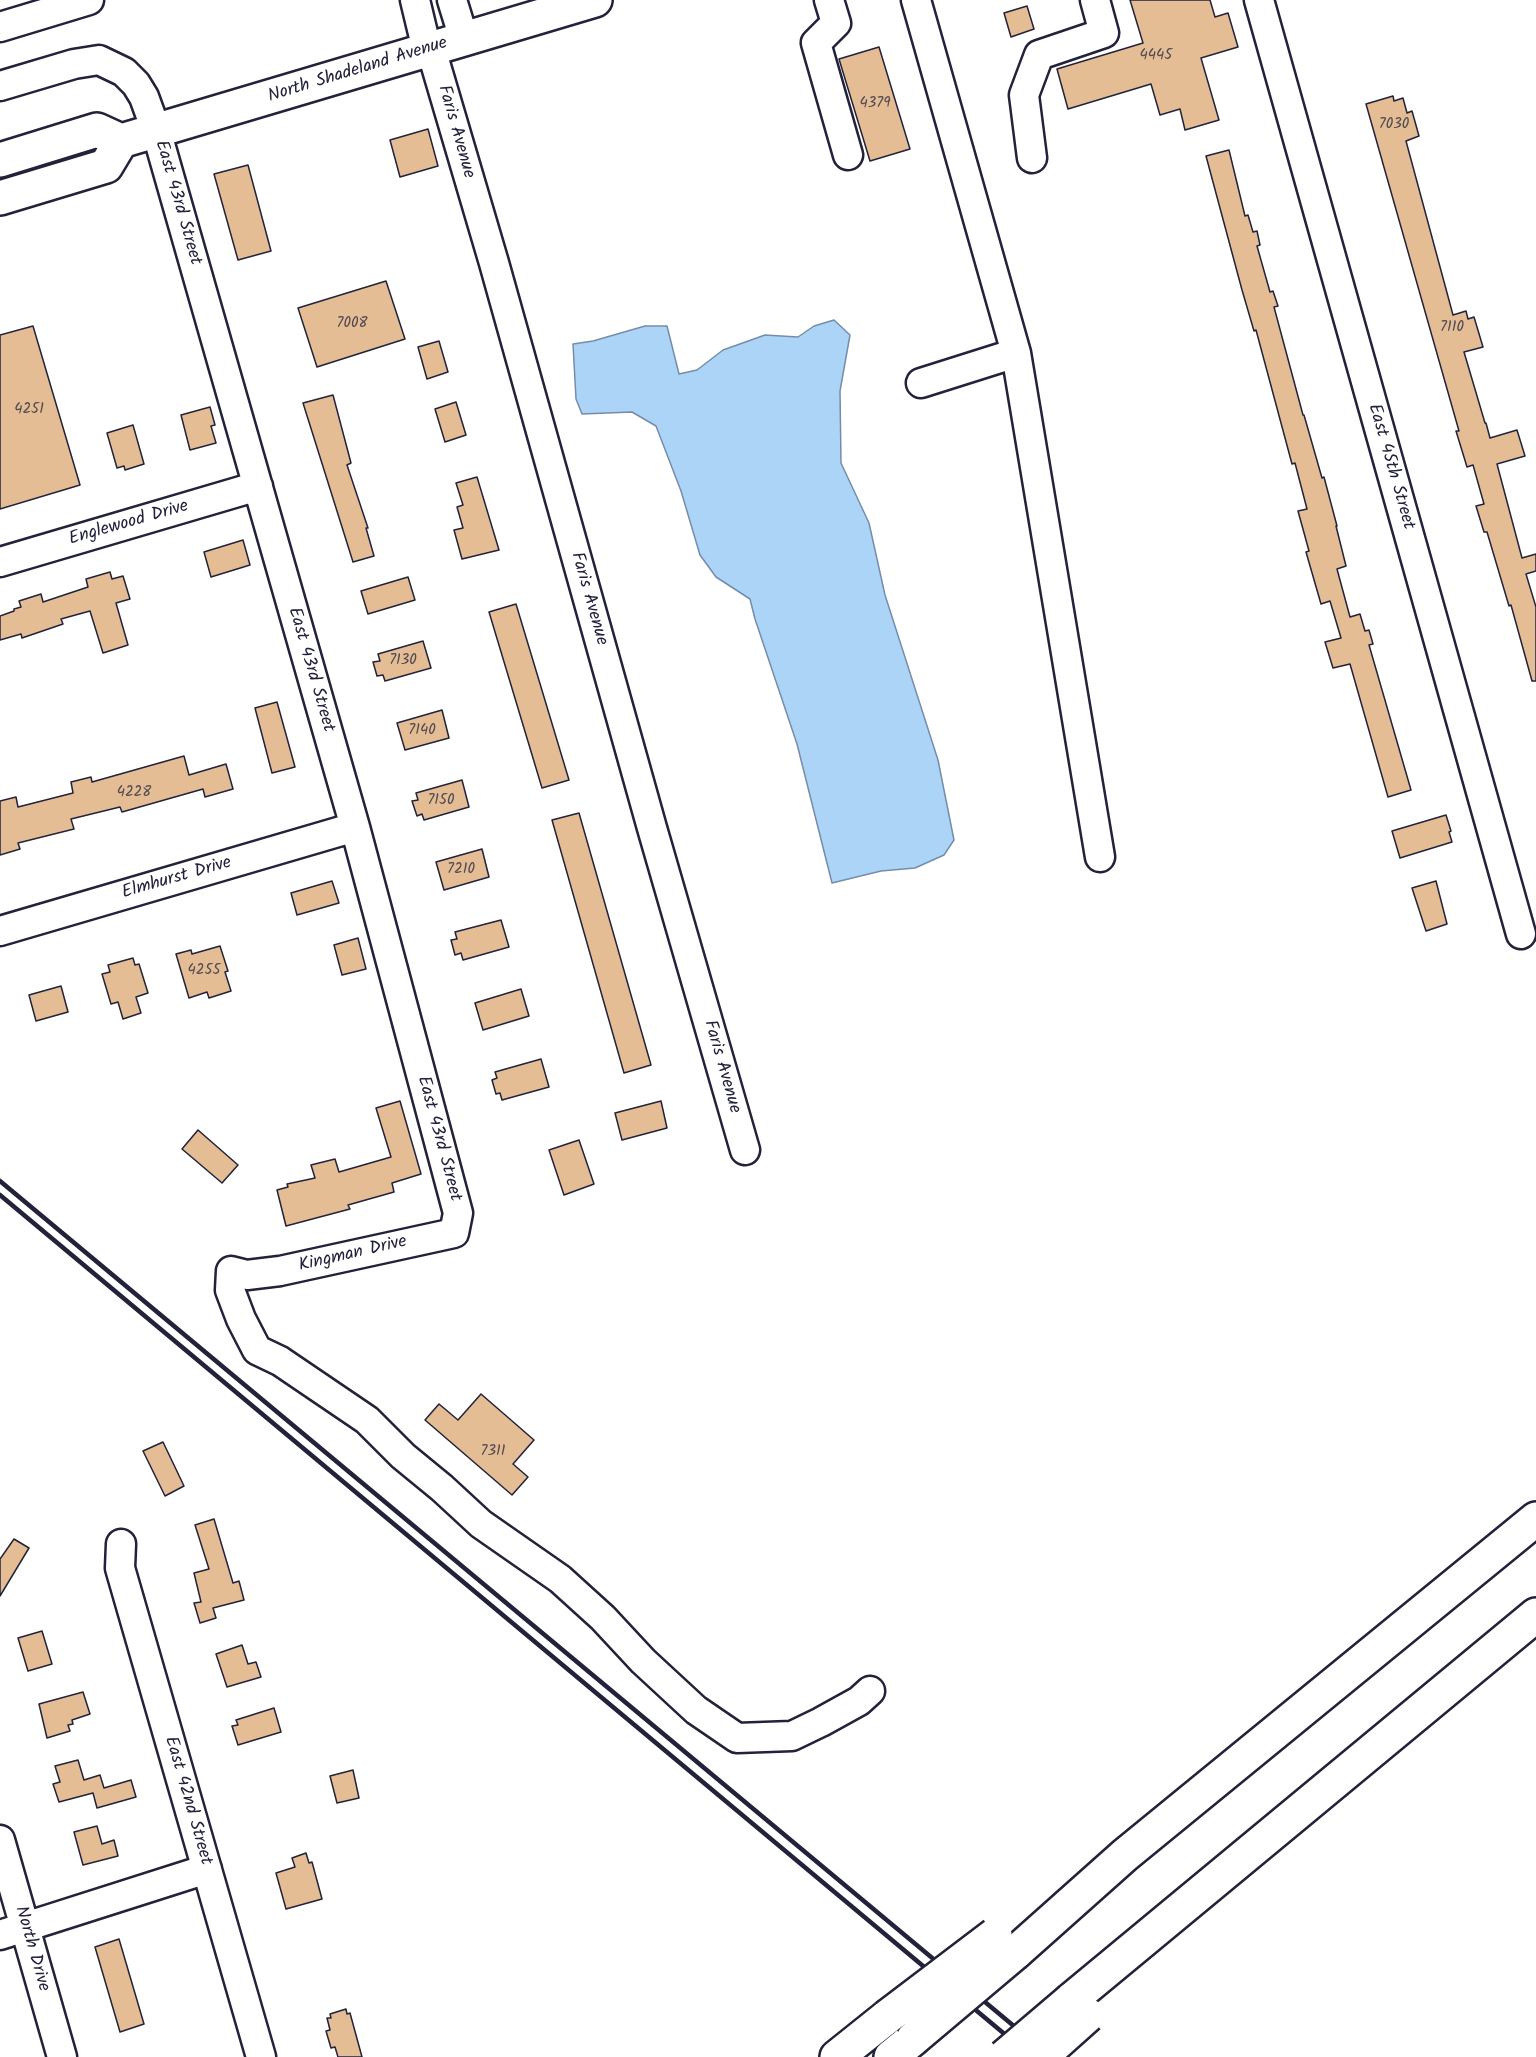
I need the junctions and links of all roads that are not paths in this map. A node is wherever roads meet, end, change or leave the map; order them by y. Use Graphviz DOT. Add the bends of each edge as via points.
graph roads {
  1 [pos="89,0"];
  2 [pos="415,0"];
  3 [pos="452,0"];
  4 [pos="595,0"];
  5 [pos="829,0"];
  6 [pos="916,0"];
  7 [pos="1095,0"];
  8 [pos="1259,0"];
  9 [pos="2,19"];
  10 [pos="464,39"];
  11 [pos="429,50"];
  12 [pos="0,86"];
  13 [pos="156,130"];
  14 [pos="121,141"];
  15 [pos="848,155"];
  16 [pos="1032,158"];
  17 [pos="0,160"];
  18 [pos="0,198"];
  19 [pos="1016,354"];
  20 [pos="921,383"];
  21 [pos="258,486"];
  22 [pos="0,561"];
  23 [pos="355,827"];
  24 [pos="1100,857"];
  25 [pos="0,931"];
  26 [pos="1521,934"];
  27 [pos="745,1150"];
  28 [pos="458,1212"];
  29 [pos="1536,1519"];
  30 [pos="121,1544"];
  31 [pos="1536,1615"];
  32 [pos="870,1691"];
  33 [pos="0,1840"];
  34 [pos="207,1869"];
  35 [pos="12,1931"];
  36 [pos="1005,1944"];
  37 [pos="1080,2007"];
  38 [pos="902,2048"];
  39 [pos="62,2057"];
  40 [pos="261,2057"];
  41 [pos="837,2057"];
  42 [pos="1004,2057"];
  43 [pos="1041,2057"];
  1 -- 9 [label="street"];
  2 -- 11 [label="street, Faris Avenue"];
  3 -- 10 [label="street"];
  4 -- 10 [label="main road, North Shadeland Avenue"];
  5 -- 15 [label="street" via="836,23 816,43"];
  6 -- 19 [label="street"];
  7 -- 16 [label="street" via="1104,33 1039,55 1024,95"];
  8 -- 26 [label="street, East 45th Street"];
  10 -- 11 [label="main road, North Shadeland Avenue"];
  11 -- 13 [label="main road, North Shadeland Avenue"];
  11 -- 27 [label="street, Faris Avenue" via="494,263"];
  12 -- 13 [label="street" via="99,60 124,72 136,84"];
  13 -- 14 [label="main road, North Shadeland Avenue"];
  13 -- 21 [label="street, East 43rd Street"];
  14 -- 17 [label="main road" via="97,130"];
  14 -- 18 [label="main road" via="106,166"];
  19 -- 20 [label="street"];
  19 -- 24 [label="street"];
  21 -- 22 [label="street, Englewood Drive"];
  21 -- 23 [label="street, East 43rd Street"];
  23 -- 25 [label="street, Elmhurst Drive"];
  23 -- 28 [label="street, East 43rd Street"];
  28 -- 32 [label="street, Kingman Drive" via="454,1233 280,1271 247,1275 231,1271 230,1290 257,1350 280,1361 367,1420 481,1524 560,1579 696,1710 737,1738 792,1736 859,1701"];
  29 -- 36 [label="main road" via="1125,1855"];
  30 -- 34 [label="street, East 42nd Street" via="120,1568"];
  31 -- 37 [label="main road" via="1295,1816"];
  33 -- 35 [label="street, North Drive"];
  34 -- 35 [label="street"];
  34 -- 40 [label="street, East 42nd Street"];
  35 -- 39 [label="street, North Drive"];
  36 -- 38 [label="main road, bridge"];
  36 -- 41 [label="main road, bridge" via="887,2017"];
  37 -- 42 [label="main road, bridge"];
  37 -- 43 [label="main road, bridge"];
}
